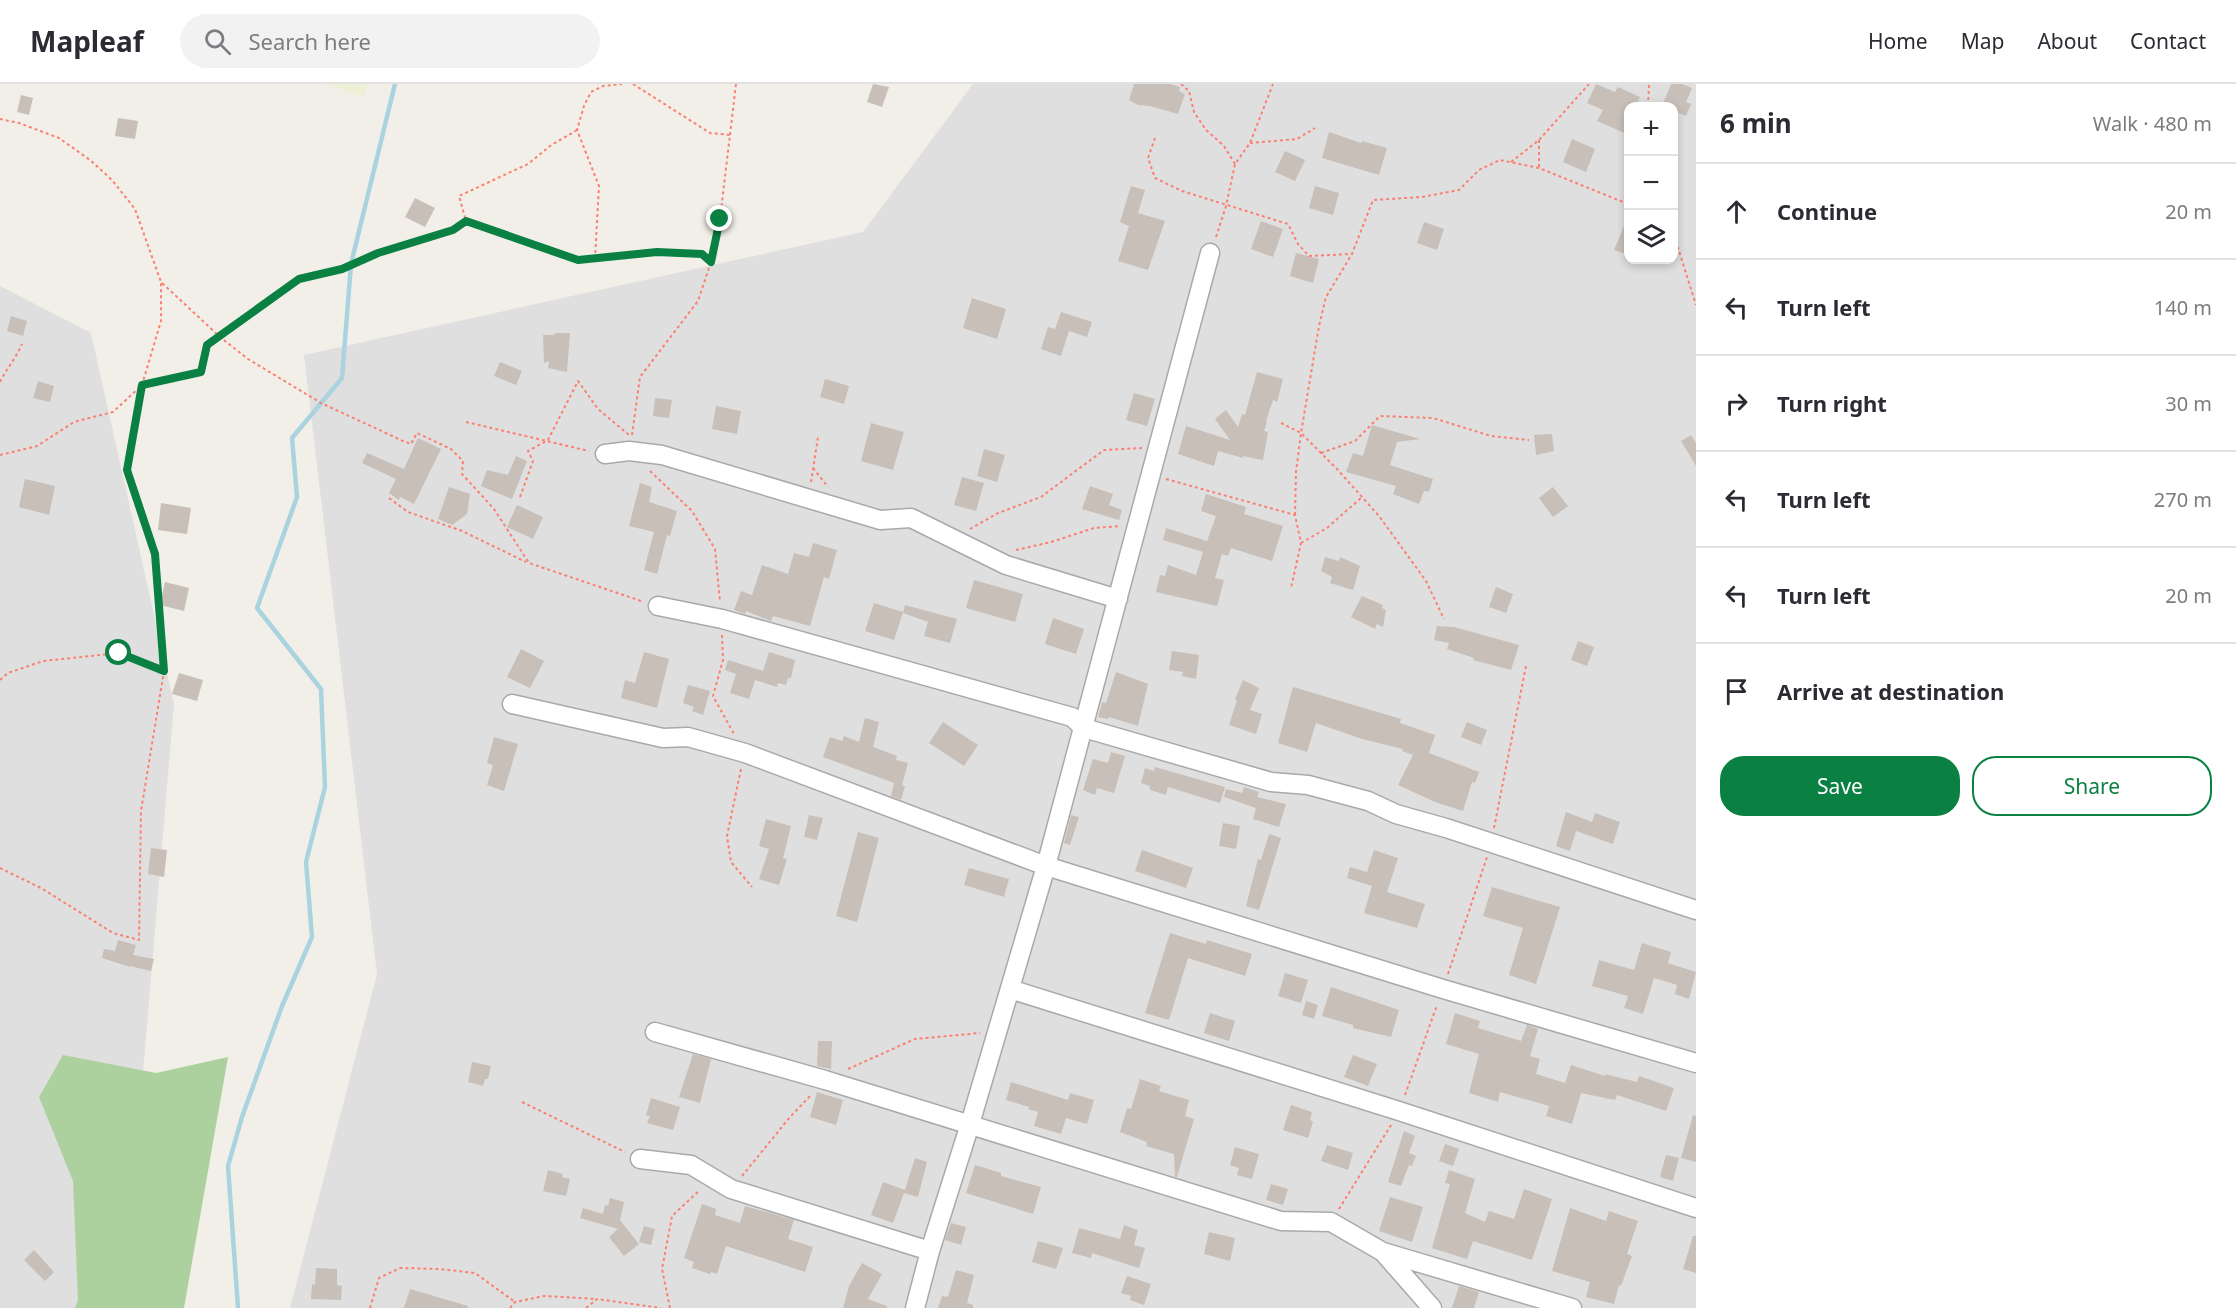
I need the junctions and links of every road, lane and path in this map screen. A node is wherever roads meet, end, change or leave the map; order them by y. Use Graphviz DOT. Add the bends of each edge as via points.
graph roads {
  1 [pos="622,84"];
  2 [pos="633,84"];
  3 [pos="735,84"];
  4 [pos="1181,84"];
  5 [pos="1273,84"];
  6 [pos="1589,84"];
  7 [pos="1649,84"];
  8 [pos="1648,102"];
  9 [pos="0,119"];
  10 [pos="1315,128"];
  11 [pos="577,130"];
  12 [pos="730,135"];
  13 [pos="1155,138"];
  14 [pos="1539,140"];
  15 [pos="1250,143"];
  16 [pos="1511,162"];
  17 [pos="1235,164"];
  18 [pos="1539,168"];
  19 [pos="1624,202"];
  20 [pos="1226,206"];
  21 [pos="466,221"];
  22 [pos="1678,248"];
  23 [pos="1210,253"];
  24 [pos="1352,254"];
  25 [pos="595,259"];
  26 [pos="711,262"];
  27 [pos="161,282"];
  28 [pos="1696,305"];
  29 [pos="220,337"];
  30 [pos="22,344"];
  31 [pos="0,382"];
  32 [pos="142,385"];
  33 [pos="466,422"];
  34 [pos="1281,423"];
  35 [pos="1301,434"];
  36 [pos="818,437"];
  37 [pos="1161,439"];
  38 [pos="548,440"];
  39 [pos="1529,440"];
  40 [pos="629,451"];
  41 [pos="1320,453"];
  42 [pos="0,454"];
  43 [pos="605,454"];
  44 [pos="1151,475"];
  45 [pos="520,497"];
  46 [pos="1362,497"];
  47 [pos="389,498"];
  48 [pos="808,499"];
  49 [pos="1294,515"];
  50 [pos="1140,518"];
  51 [pos="950,537"];
  52 [pos="1301,543"];
  53 [pos="528,563"];
  54 [pos="1006,565"];
  55 [pos="1291,588"];
  56 [pos="1118,599"];
  57 [pos="658,606"];
  58 [pos="722,619"];
  59 [pos="1444,619"];
  60 [pos="1526,666"];
  61 [pos="164,671"];
  62 [pos="0,680"];
  63 [pos="512,704"];
  64 [pos="1084,728"];
  65 [pos="745,753"];
  66 [pos="1491,843"];
  67 [pos="1046,866"];
  68 [pos="0,868"];
  69 [pos="752,887"];
  70 [pos="1696,910"];
  71 [pos="1010,989"];
  72 [pos="1443,989"];
  73 [pos="655,1032"];
  74 [pos="1696,1063"];
  75 [pos="522,1102"];
  76 [pos="1400,1111"];
  77 [pos="970,1124"];
  78 [pos="640,1159"];
  79 [pos="713,1178"];
  80 [pos="1696,1208"];
  81 [pos="1331,1222"];
  82 [pos="930,1251"];
  83 [pos="1383,1252"];
  84 [pos="597,1299"];
  85 [pos="515,1302"];
  86 [pos="370,1308"];
  87 [pos="510,1308"];
  88 [pos="586,1308"];
  89 [pos="661,1308"];
  90 [pos="670,1308"];
  91 [pos="915,1308"];
  92 [pos="1432,1308"];
  93 [pos="1572,1308"];
  1 -- 11 [label="path" via="591,92"];
  2 -- 12 [label="path" via="710,133"];
  3 -- 12 [label="path"];
  4 -- 17 [label="path" via="1189,91 1194,112 1206,130 1224,146"];
  5 -- 15 [label="path"];
  6 -- 14 [label="path"];
  7 -- 8 [label="path"];
  9 -- 27 [label="path" via="59,138 112,180 135,209"];
  10 -- 15 [label="path" via="1297,139"];
  11 -- 21 [label="path" via="528,164 459,196"];
  11 -- 25 [label="path" via="599,186"];
  12 -- 26 [label="path"];
  13 -- 20 [label="path" via="1148,158 1155,178"];
  14 -- 16 [label="path"];
  14 -- 18 [label="path"];
  15 -- 17 [label="path"];
  16 -- 18 [label="path"];
  16 -- 24 [label="path" via="1500,160 1479,170 1459,190 1373,200"];
  17 -- 20 [label="path"];
  18 -- 19 [label="path"];
  20 -- 23 [label="path"];
  20 -- 24 [label="path" via="1288,224 1309,256"];
  21 -- 25 [label="path" via="578,260"];
  21 -- 29 [label="path" via="453,230 378,253 342,269 299,279"];
  22 -- 28 [label="path"];
  23 -- 37 [label="street"];
  24 -- 35 [label="path" via="1326,297"];
  25 -- 26 [label="path" via="657,252 702,254"];
  26 -- 38 [label="path" via="698,301 640,377 631,437 598,409 578,381"];
  27 -- 29 [label="path"];
  27 -- 32 [label="path" via="161,321"];
  29 -- 32 [label="path" via="207,345 201,372"];
  29 -- 53 [label="path" via="248,359 321,403 411,444 417,433 451,449 463,461 462,474 494,509"];
  30 -- 31 [label="path"];
  32 -- 42 [label="path" via="113,412 74,422 37,446"];
  32 -- 61 [label="path" via="127,470 155,554"];
  33 -- 38 [label="path"];
  34 -- 35 [label="path"];
  35 -- 41 [label="path"];
  35 -- 49 [label="path"];
  36 -- 48 [label="path"];
  37 -- 44 [label="street"];
  37 -- 51 [label="path" via="1141,448 1104,450 1041,497"];
  38 -- 43 [label="path"];
  38 -- 45 [label="path" via="528,451 533,461"];
  39 -- 41 [label="path" via="1491,436 1433,418 1380,416 1355,441"];
  40 -- 43 [label="street"];
  40 -- 48 [label="street" via="662,455"];
  40 -- 58 [label="path" via="692,511 715,549"];
  41 -- 46 [label="path"];
  44 -- 49 [label="path"];
  44 -- 50 [label="street"];
  46 -- 52 [label="path" via="1327,528"];
  46 -- 59 [label="path" via="1426,581"];
  47 -- 53 [label="path" via="408,512 462,531"];
  48 -- 51 [label="street" via="880,520 911,518"];
  49 -- 52 [label="path"];
  50 -- 54 [label="path" via="1118,527 1094,528 1016,550"];
  50 -- 56 [label="street"];
  51 -- 54 [label="street"];
  52 -- 55 [label="path"];
  53 -- 57 [label="path"];
  54 -- 56 [label="street"];
  56 -- 64 [label="street"];
  57 -- 58 [label="street"];
  58 -- 64 [label="street" via="1072,717"];
  58 -- 65 [label="path" via="723,660 713,696"];
  60 -- 66 [label="path"];
  61 -- 62 [label="path" via="119,653 42,661 8,673"];
  61 -- 68 [label="path" via="141,811 139,940 113,933 41,888"];
  63 -- 65 [label="street" via="663,738 688,737"];
  64 -- 66 [label="street" via="1271,782 1308,785 1368,801 1396,814"];
  64 -- 67 [label="street"];
  65 -- 67 [label="street"];
  65 -- 69 [label="path" via="727,836 731,862"];
  66 -- 70 [label="street"];
  66 -- 72 [label="path"];
  67 -- 71 [label="street"];
  67 -- 72 [label="street"];
  71 -- 76 [label="street"];
  71 -- 77 [label="street"];
  72 -- 74 [label="street"];
  72 -- 76 [label="path"];
  73 -- 77 [label="street"];
  75 -- 78 [label="path"];
  76 -- 80 [label="street"];
  76 -- 81 [label="path"];
  77 -- 81 [label="street" via="1281,1221"];
  77 -- 82 [label="street"];
  78 -- 79 [label="street" via="691,1164"];
  79 -- 82 [label="street" via="731,1190"];
  79 -- 90 [label="path" via="672,1216 662,1269"];
  81 -- 83 [label="street"];
  82 -- 91 [label="street"];
  83 -- 92 [label="street"];
  83 -- 93 [label="street"];
  84 -- 85 [label="path" via="544,1296"];
  84 -- 88 [label="path"];
  84 -- 89 [label="path"];
  85 -- 86 [label="path" via="475,1274 400,1268 379,1278"];
  85 -- 87 [label="path"];
}
